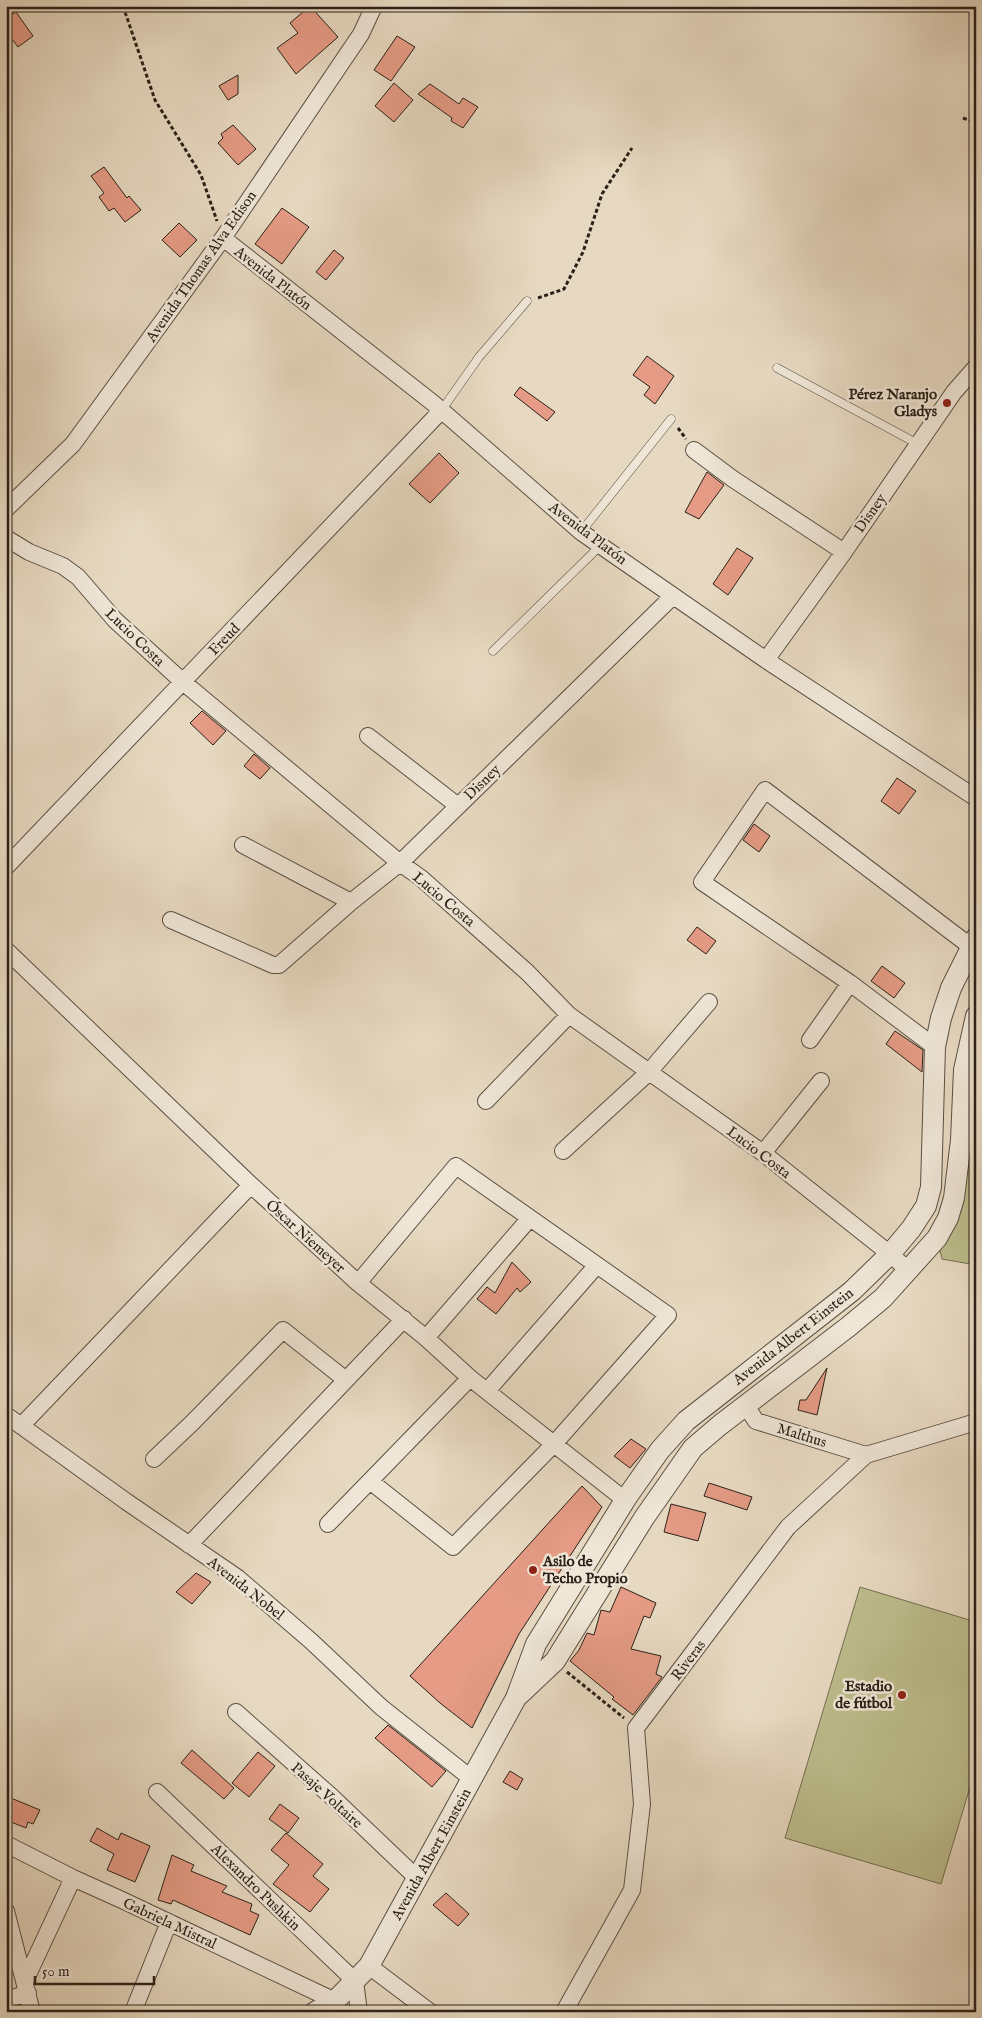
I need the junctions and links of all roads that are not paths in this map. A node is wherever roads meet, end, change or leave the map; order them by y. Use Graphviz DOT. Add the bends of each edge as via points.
graph roads {
  1 [pos="374,6"];
  2 [pos="222,238"];
  3 [pos="528,301"];
  4 [pos="976,366"];
  5 [pos="776,368"];
  6 [pos="441,411"];
  7 [pos="671,418"];
  8 [pos="918,444"];
  9 [pos="694,450"];
  10 [pos="6,509"];
  11 [pos="581,532"];
  12 [pos="6,538"];
  13 [pos="601,545"];
  14 [pos="844,552"];
  15 [pos="674,596"];
  16 [pos="493,651"];
  17 [pos="766,660"];
  18 [pos="183,682"];
  19 [pos="368,736"];
  20 [pos="976,798"];
  21 [pos="458,806"];
  22 [pos="243,845"];
  23 [pos="400,863"];
  24 [pos="6,867"];
  25 [pos="351,902"];
  26 [pos="171,920"];
  27 [pos="973,942"];
  28 [pos="6,950"];
  29 [pos="850,983"];
  30 [pos="709,1002"];
  31 [pos="569,1015"];
  32 [pos="976,1016"];
  33 [pos="810,1040"];
  34 [pos="935,1047"];
  35 [pos="648,1073"];
  36 [pos="822,1081"];
  37 [pos="486,1101"];
  38 [pos="563,1151"];
  39 [pos="763,1153"];
  40 [pos="250,1185"];
  41 [pos="530,1218"];
  42 [pos="890,1254"];
  43 [pos="597,1265"];
  44 [pos="908,1270"];
  45 [pos="358,1283"];
  46 [pos="404,1319"];
  47 [pos="426,1338"];
  48 [pos="470,1378"];
  49 [pos="346,1380"];
  50 [pos="487,1391"];
  51 [pos="746,1406"];
  52 [pos="6,1414"];
  53 [pos="976,1422"];
  54 [pos="21,1426"];
  55 [pos="554,1444"];
  56 [pos="866,1455"];
  57 [pos="154,1459"];
  58 [pos="370,1481"];
  59 [pos="625,1500"];
  60 [pos="328,1524"];
  61 [pos="189,1545"];
  62 [pos="516,1698"];
  63 [pos="236,1712"];
  64 [pos="472,1779"];
  65 [pos="157,1792"];
  66 [pos="6,1844"];
  67 [pos="72,1878"];
  68 [pos="418,1879"];
  69 [pos="6,1911"];
  70 [pos="169,1922"];
  71 [pos="369,1966"];
  72 [pos="355,1981"];
  73 [pos="26,1987"];
  74 [pos="6,2000"];
  75 [pos="335,2001"];
  76 [pos="32,2012"];
  77 [pos="133,2012"];
  78 [pos="315,2012"];
  79 [pos="360,2012"];
  80 [pos="430,2012"];
  81 [pos="564,2012"];
  1 -- 2 [label="street, Avenida Thomas Alva Edison" via="360,34"];
  2 -- 6 [label="street, Avenida Platón"];
  2 -- 10 [label="street, Avenida Thomas Alva Edison" via="73,444"];
  3 -- 6 [label="lane" via="479,357"];
  4 -- 8 [label="street, Disney"];
  5 -- 8 [label="lane"];
  6 -- 11 [label="street, Avenida Platón"];
  6 -- 18 [label="street, Freud"];
  7 -- 11 [label="lane"];
  8 -- 14 [label="street, Disney"];
  9 -- 14 [label="street"];
  11 -- 13 [label="street, Avenida Platón"];
  12 -- 18 [label="street, Lucio Costa" via="63,566 78,577 115,620"];
  13 -- 15 [label="street, Avenida Platón"];
  13 -- 16 [label="lane"];
  14 -- 17 [label="street, Disney"];
  15 -- 17 [label="street, Avenida Platón"];
  15 -- 21 [label="street, Disney"];
  17 -- 20 [label="street, Avenida Platón"];
  18 -- 23 [label="street, Lucio Costa"];
  18 -- 24 [label="street, Freud"];
  19 -- 21 [label="street"];
  21 -- 23 [label="street, Disney"];
  22 -- 25 [label="street"];
  23 -- 25 [label="street, Disney"];
  23 -- 31 [label="street, Lucio Costa" via="527,972"];
  25 -- 26 [label="street, Disney" via="283,962 273,966"];
  27 -- 29 [label="street" via="766,790 702,882"];
  27 -- 34 [label="street, Avenida Albert Einstein" via="940,1018"];
  28 -- 40 [label="street, Óscar Niemeyer"];
  29 -- 33 [label="street"];
  29 -- 34 [label="street"];
  30 -- 35 [label="street"];
  31 -- 35 [label="street, Lucio Costa"];
  31 -- 37 [label="street"];
  32 -- 44 [label="street, Avenida Albert Einstein" via="954,1198 948,1218 936,1238"];
  34 -- 42 [label="street, Avenida Albert Einstein" via="929,1193 926,1206"];
  35 -- 38 [label="street"];
  35 -- 39 [label="street, Lucio Costa"];
  36 -- 39 [label="street"];
  39 -- 42 [label="street, Lucio Costa"];
  40 -- 45 [label="street, Óscar Niemeyer"];
  40 -- 54 [label="street"];
  41 -- 43 [label="street"];
  41 -- 45 [label="street" via="456,1166"];
  41 -- 47 [label="street"];
  42 -- 44 [label="street, Lucio Costa"];
  42 -- 59 [label="street, Avenida Albert Einstein" via="852,1291 686,1421 660,1450"];
  43 -- 50 [label="street"];
  43 -- 55 [label="street" via="668,1315"];
  44 -- 51 [label="street, Avenida Albert Einstein" via="883,1298 848,1328"];
  45 -- 46 [label="street, Óscar Niemeyer"];
  46 -- 47 [label="street, Óscar Niemeyer"];
  46 -- 49 [label="street"];
  47 -- 48 [label="street, Óscar Niemeyer"];
  48 -- 50 [label="street, Óscar Niemeyer"];
  48 -- 58 [label="street"];
  49 -- 57 [label="street" via="283,1330"];
  49 -- 61 [label="street"];
  50 -- 55 [label="street, Óscar Niemeyer"];
  51 -- 56 [label="street, Malthus" via="756,1421"];
  51 -- 62 [label="street, Avenida Albert Einstein" via="693,1448 644,1518 555,1661"];
  52 -- 54 [label="street, Avenida Nobel"];
  53 -- 56 [label="street, Riveras"];
  54 -- 61 [label="street, Avenida Nobel"];
  55 -- 58 [label="street" via="452,1547"];
  55 -- 59 [label="street, Óscar Niemeyer"];
  56 -- 81 [label="street, Riveras" via="788,1527 636,1728 642,1804 632,1890"];
  58 -- 60 [label="street"];
  59 -- 62 [label="street, Avenida Albert Einstein" via="536,1644"];
  61 -- 64 [label="street, Avenida Nobel" via="238,1578 381,1706"];
  62 -- 64 [label="street, Avenida Albert Einstein"];
  63 -- 68 [label="street, Pasaje Voltaire"];
  64 -- 68 [label="street, Avenida Albert Einstein"];
  65 -- 72 [label="street, Alexandro Pushkin"];
  66 -- 67 [label="street, Gabriela Mistral"];
  67 -- 70 [label="street, Gabriela Mistral"];
  67 -- 73 [label="street"];
  68 -- 71 [label="street, Avenida Albert Einstein"];
  69 -- 73 [label="street"];
  70 -- 75 [label="street, Gabriela Mistral"];
  70 -- 77 [label="street"];
  71 -- 72 [label="street, Avenida Albert Einstein"];
  71 -- 80 [label="street"];
  72 -- 75 [label="street, Avenida Albert Einstein"];
  72 -- 79 [label="street"];
  73 -- 74 [label="street"];
  73 -- 76 [label="street"];
  75 -- 78 [label="street, Avenida Albert Einstein"];
}
